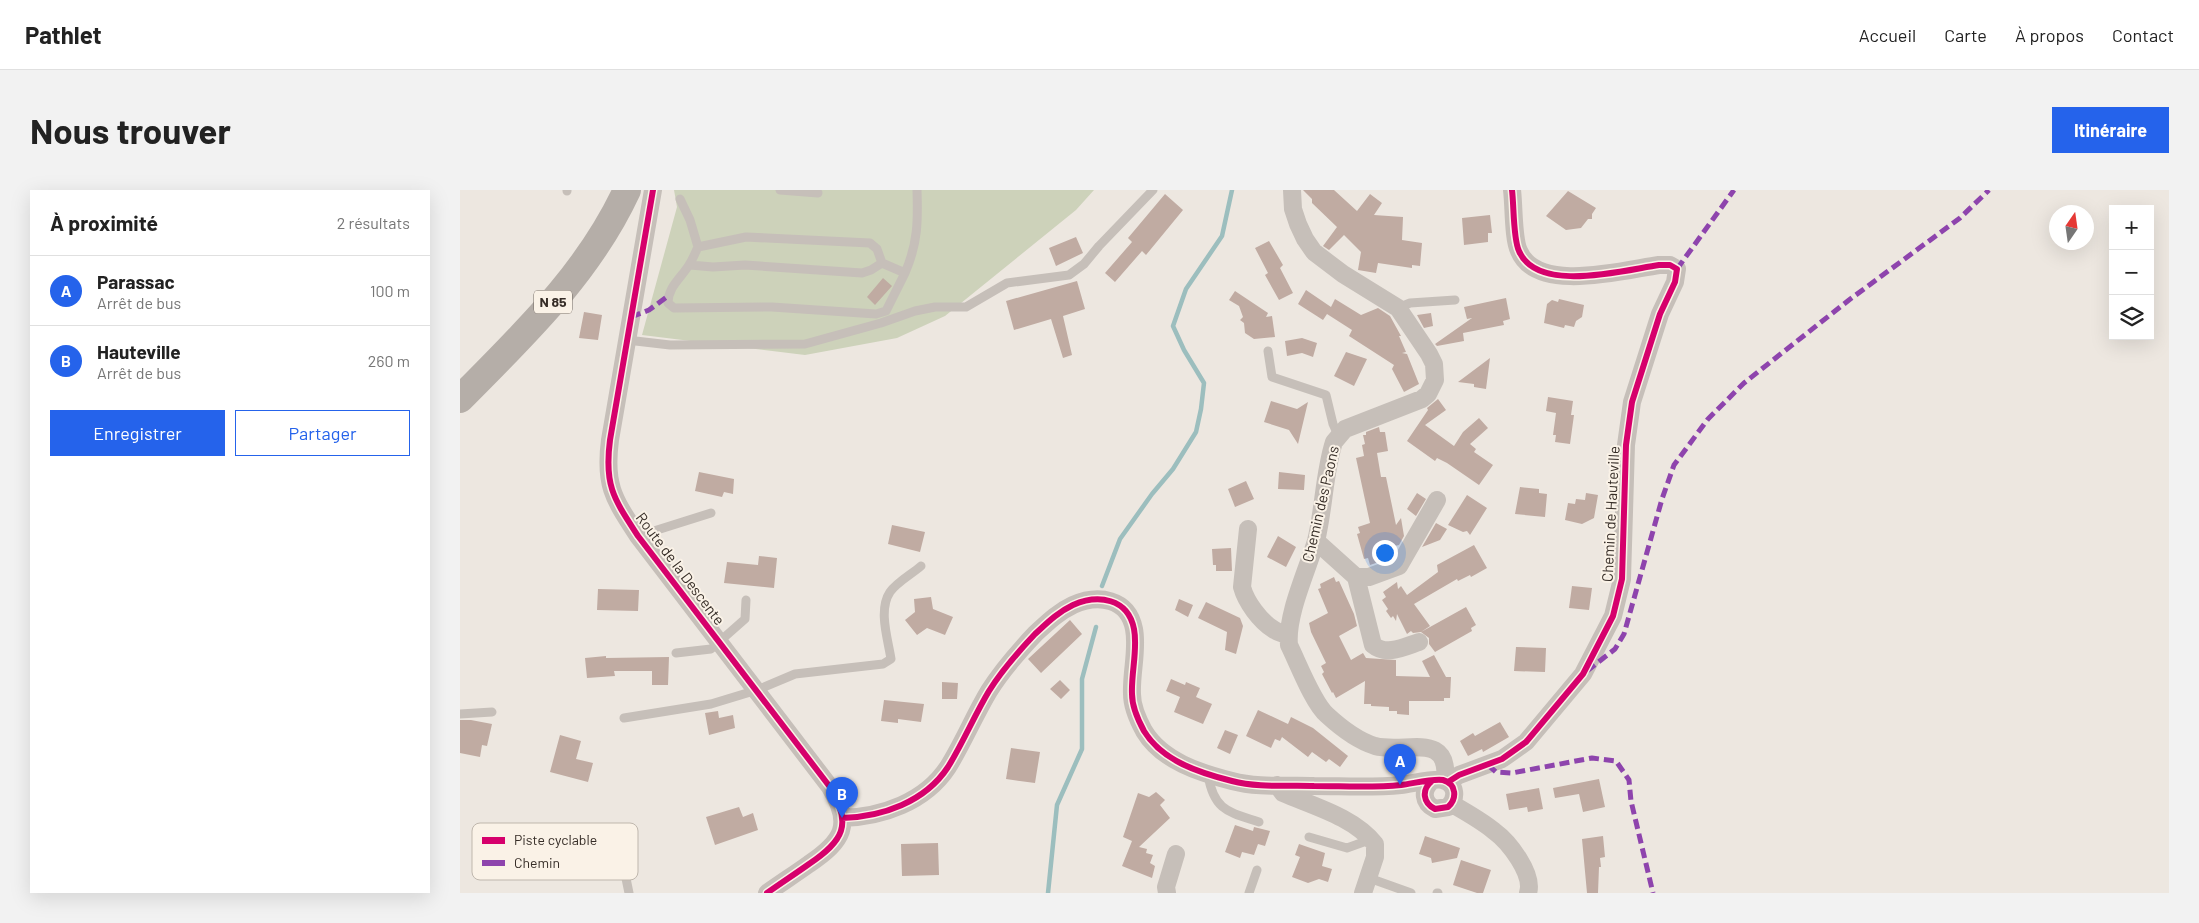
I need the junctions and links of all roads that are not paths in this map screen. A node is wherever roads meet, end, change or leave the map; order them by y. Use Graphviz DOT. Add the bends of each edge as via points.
graph roads {
  1 [pos="627,190"];
  2 [pos="653,190"];
  3 [pos="780,190"];
  4 [pos="917,190"];
  5 [pos="1153,190"];
  6 [pos="1292,190"];
  7 [pos="1512,190"];
  8 [pos="818,193"];
  9 [pos="680,199"];
  10 [pos="698,247"];
  11 [pos="882,263"];
  12 [pos="690,265"];
  13 [pos="905,273"];
  14 [pos="1455,300"];
  15 [pos="1398,308"];
  16 [pos="627,340"];
  17 [pos="1268,351"];
  18 [pos="460,399"];
  19 [pos="1338,435"];
  20 [pos="1437,500"];
  21 [pos="711,513"];
  22 [pos="1248,529"];
  23 [pos="638,536"];
  24 [pos="1316,541"];
  25 [pos="921,566"];
  26 [pos="1356,577"];
  27 [pos="746,600"];
  28 [pos="1288,636"];
  29 [pos="1420,642"];
  30 [pos="720,643"];
  31 [pos="676,652"];
  32 [pos="756,690"];
  33 [pos="492,712"];
  34 [pos="460,714"];
  35 [pos="624,718"];
  36 [pos="1208,775"];
  37 [pos="1441,781"];
  38 [pos="1278,785"];
  39 [pos="1380,786"];
  40 [pos="1426,803"];
  41 [pos="1452,804"];
  42 [pos="842,818"];
  43 [pos="1259,822"];
  44 [pos="1309,837"];
  45 [pos="1372,839"];
  46 [pos="1176,854"];
  47 [pos="1257,870"];
  48 [pos="626,880"];
  49 [pos="1366,885"];
  50 [pos="629,893"];
  51 [pos="767,893"];
  52 [pos="1167,893"];
  53 [pos="1249,893"];
  54 [pos="1411,893"];
  55 [pos="1528,893"];
  1 -- 18 [label="main road, N 85" via="604,234 570,284"];
  2 -- 16 [label="street, Route de la Descente"];
  3 -- 8 [label="lane"];
  4 -- 13 [label="lane" via="918,228 912,258"];
  5 -- 16 [label="lane" via="1084,264 1069,275 1007,283 966,307 915,311 805,344 670,345"];
  6 -- 15 [label="street, Chemin des Paons" via="1298,224 1314,252"];
  7 -- 37 [label="street, Chemin de Hauteville" via="1518,250 1539,270 1555,276 1578,276 1659,265 1677,269 1632,402 1626,446 1622,579 1613,616 1583,674 1526,742 1502,759"];
  9 -- 10 [label="lane"];
  10 -- 11 [label="lane" via="746,237 870,243 877,249"];
  10 -- 12 [label="lane"];
  11 -- 12 [label="lane" via="862,273 745,265"];
  11 -- 13 [label="lane"];
  12 -- 13 [label="lane" via="668,296 668,303 674,308 772,307 876,314 886,311"];
  14 -- 15 [label="lane" via="1410,303"];
  15 -- 19 [label="street, Chemin des Paons" via="1434,364 1436,380 1433,387 1422,398 1354,425"];
  16 -- 23 [label="street, Route de la Descente" via="607,463 610,487 618,506"];
  17 -- 19 [label="lane" via="1272,377 1326,395"];
  19 -- 24 [label="street, Chemin des Paons" via="1332,451"];
  20 -- 26 [label="street" via="1399,566 1369,577"];
  21 -- 23 [label="lane"];
  22 -- 28 [label="street" via="1242,588 1244,597 1272,629"];
  23 -- 30 [label="street, Route de la Descente"];
  24 -- 26 [label="street"];
  24 -- 28 [label="street, Chemin des Paons"];
  25 -- 32 [label="lane" via="890,592 885,605 891,659 883,664 795,674"];
  26 -- 29 [label="street" via="1373,645 1379,650 1391,651"];
  27 -- 30 [label="lane" via="745,619"];
  28 -- 37 [label="street" via="1289,645 1326,714 1375,746 1422,747 1438,751 1443,756 1446,770"];
  30 -- 31 [label="lane" via="711,649"];
  30 -- 32 [label="street, Route de la Descente"];
  32 -- 35 [label="lane" via="711,704"];
  32 -- 42 [label="street, Route de la Descente" via="830,787 839,802"];
  33 -- 34 [label="lane"];
  36 -- 38 [label="street, Chemin de Hauteville" via="1236,782"];
  36 -- 42 [label="street, Chemin de Hauteville" via="1183,765 1157,747 1144,732 1132,696 1135,630 1124,608 1113,601 1098,598 1073,605 1052,618 1006,664 937,782 904,804 878,814"];
  36 -- 43 [label="lane" via="1216,800 1226,811"];
  37 -- 39 [label="street, Chemin de Hauteville"];
  37 -- 40 [label="street" via="1425,789"];
  37 -- 41 [label="street" via="1454,790"];
  38 -- 39 [label="street, Chemin de Hauteville"];
  38 -- 45 [label="street" via="1283,793 1346,820"];
  39 -- 40 [label="street, Chemin de Hauteville"];
  40 -- 41 [label="street" via="1440,810"];
  41 -- 55 [label="street" via="1495,831 1517,855 1526,874"];
  42 -- 51 [label="street" via="842,829 830,849"];
  44 -- 45 [label="lane" via="1347,848"];
  45 -- 49 [label="street" via="1375,857"];
  46 -- 52 [label="street"];
  47 -- 53 [label="lane"];
  48 -- 50 [label="lane"];
  49 -- 54 [label="lane"];
}
